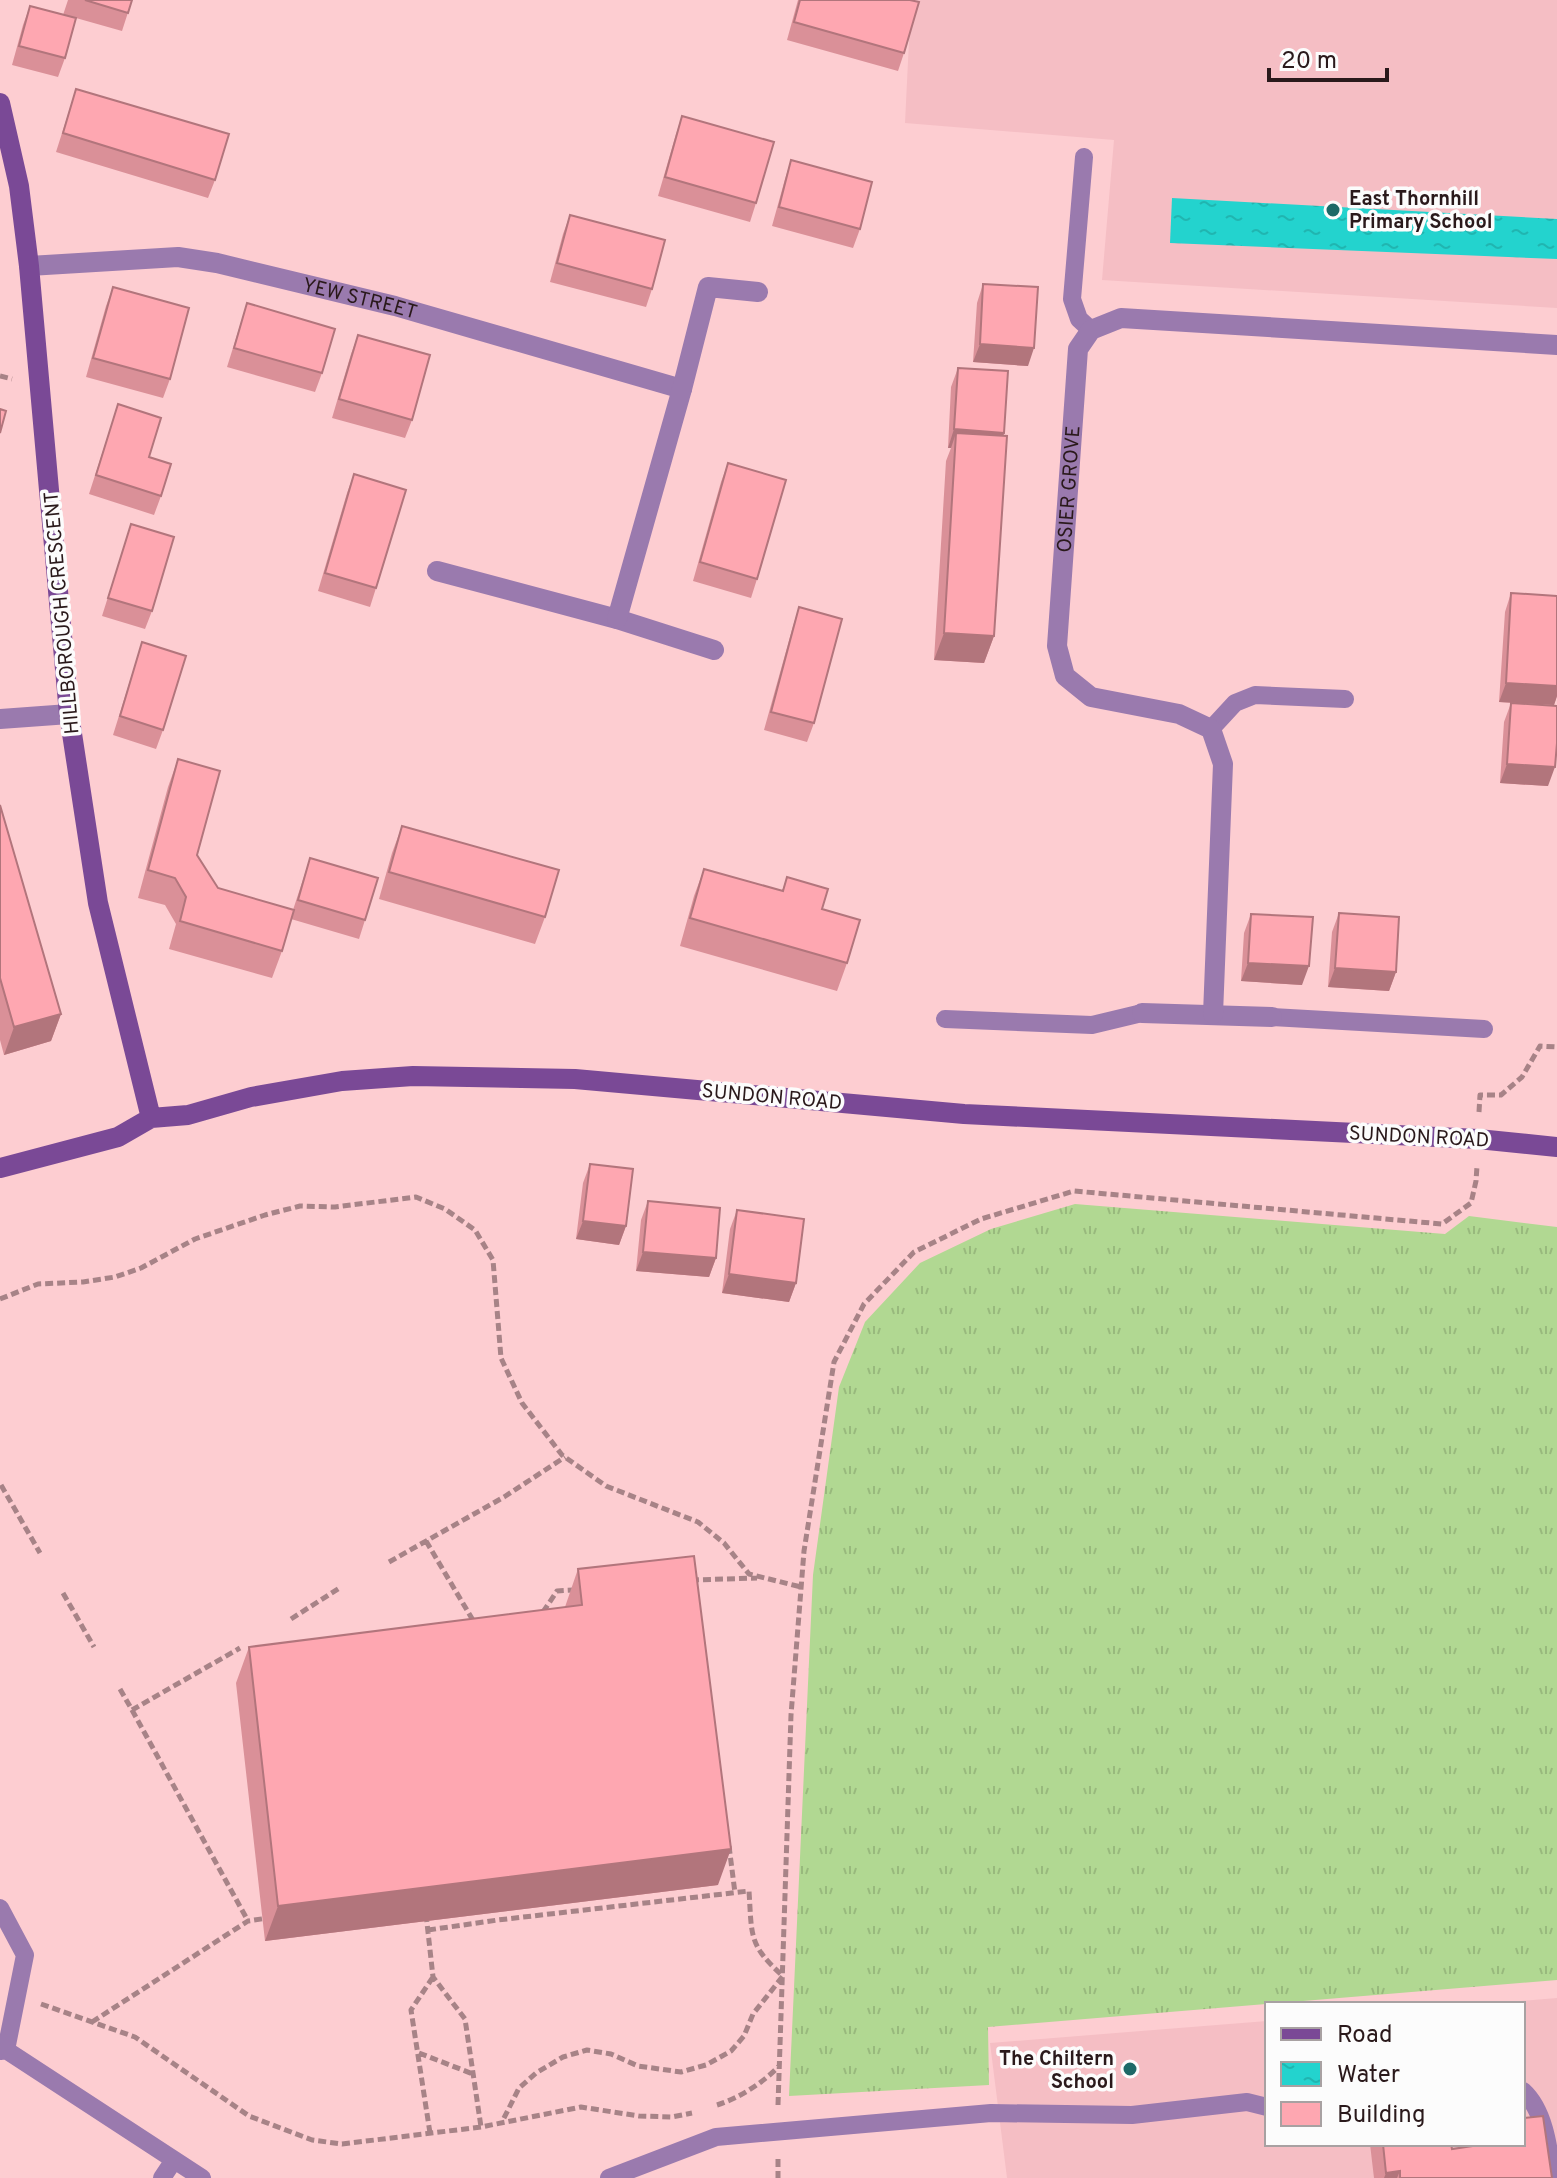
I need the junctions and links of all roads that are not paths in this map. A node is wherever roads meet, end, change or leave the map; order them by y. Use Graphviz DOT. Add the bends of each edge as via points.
graph roads {
  1 [pos="0,103"];
  2 [pos="1084,157"];
  3 [pos="29,266"];
  4 [pos="758,292"];
  5 [pos="1091,330"];
  6 [pos="1557,345"];
  7 [pos="682,389"];
  8 [pos="437,571"];
  9 [pos="617,619"];
  10 [pos="714,650"];
  11 [pos="1345,699"];
  12 [pos="69,714"];
  13 [pos="0,719"];
  14 [pos="1211,729"];
  15 [pos="1142,1013"];
  16 [pos="1213,1014"];
  17 [pos="1272,1017"];
  18 [pos="945,1019"];
  19 [pos="1484,1029"];
  20 [pos="151,1118"];
  21 [pos="1557,1147"];
  22 [pos="0,1168"];
  23 [pos="0,1908"];
  24 [pos="3,2050"];
  25 [pos="1525,2093"];
  26 [pos="1265,2106"];
  27 [pos="174,2160"];
  28 [pos="162,2178"];
  29 [pos="202,2178"];
  30 [pos="609,2178"];
  31 [pos="1553,2178"];
  1 -- 3 [label="street, HILLBOROUGH CRESCENT" via="19,186"];
  2 -- 5 [label="lane" via="1072,299 1079,319"];
  3 -- 7 [label="street, YEW STREET" via="178,257 217,263 395,306"];
  3 -- 12 [label="street, HILLBOROUGH CRESCENT"];
  4 -- 7 [label="street" via="708,287"];
  5 -- 6 [label="street" via="1121,318"];
  5 -- 14 [label="street, OSIER GROVE" via="1078,349 1057,646 1065,676 1091,697 1179,714"];
  7 -- 9 [label="street"];
  8 -- 9 [label="street"];
  9 -- 10 [label="street"];
  11 -- 14 [label="lane" via="1255,695 1235,703"];
  12 -- 13 [label="street"];
  12 -- 20 [label="street, HILLBOROUGH CRESCENT" via="98,903"];
  14 -- 16 [label="street" via="1223,764"];
  15 -- 16 [label="street"];
  15 -- 18 [label="lane" via="1092,1025"];
  16 -- 17 [label="street"];
  17 -- 19 [label="lane"];
  20 -- 21 [label="street, SUNDON ROAD" via="188,1115 342,1081 482,1076 665,1086 964,1114"];
  20 -- 22 [label="street, SUNDON ROAD" via="118,1137"];
  23 -- 24 [label="lane" via="25,1955"];
  24 -- 27 [label="lane"];
  25 -- 31 [label="lane" via="1547,2135"];
  26 -- 30 [label="lane" via="1247,2102 1132,2115 991,2113 716,2137"];
  27 -- 28 [label="lane"];
  27 -- 29 [label="lane"];
}
